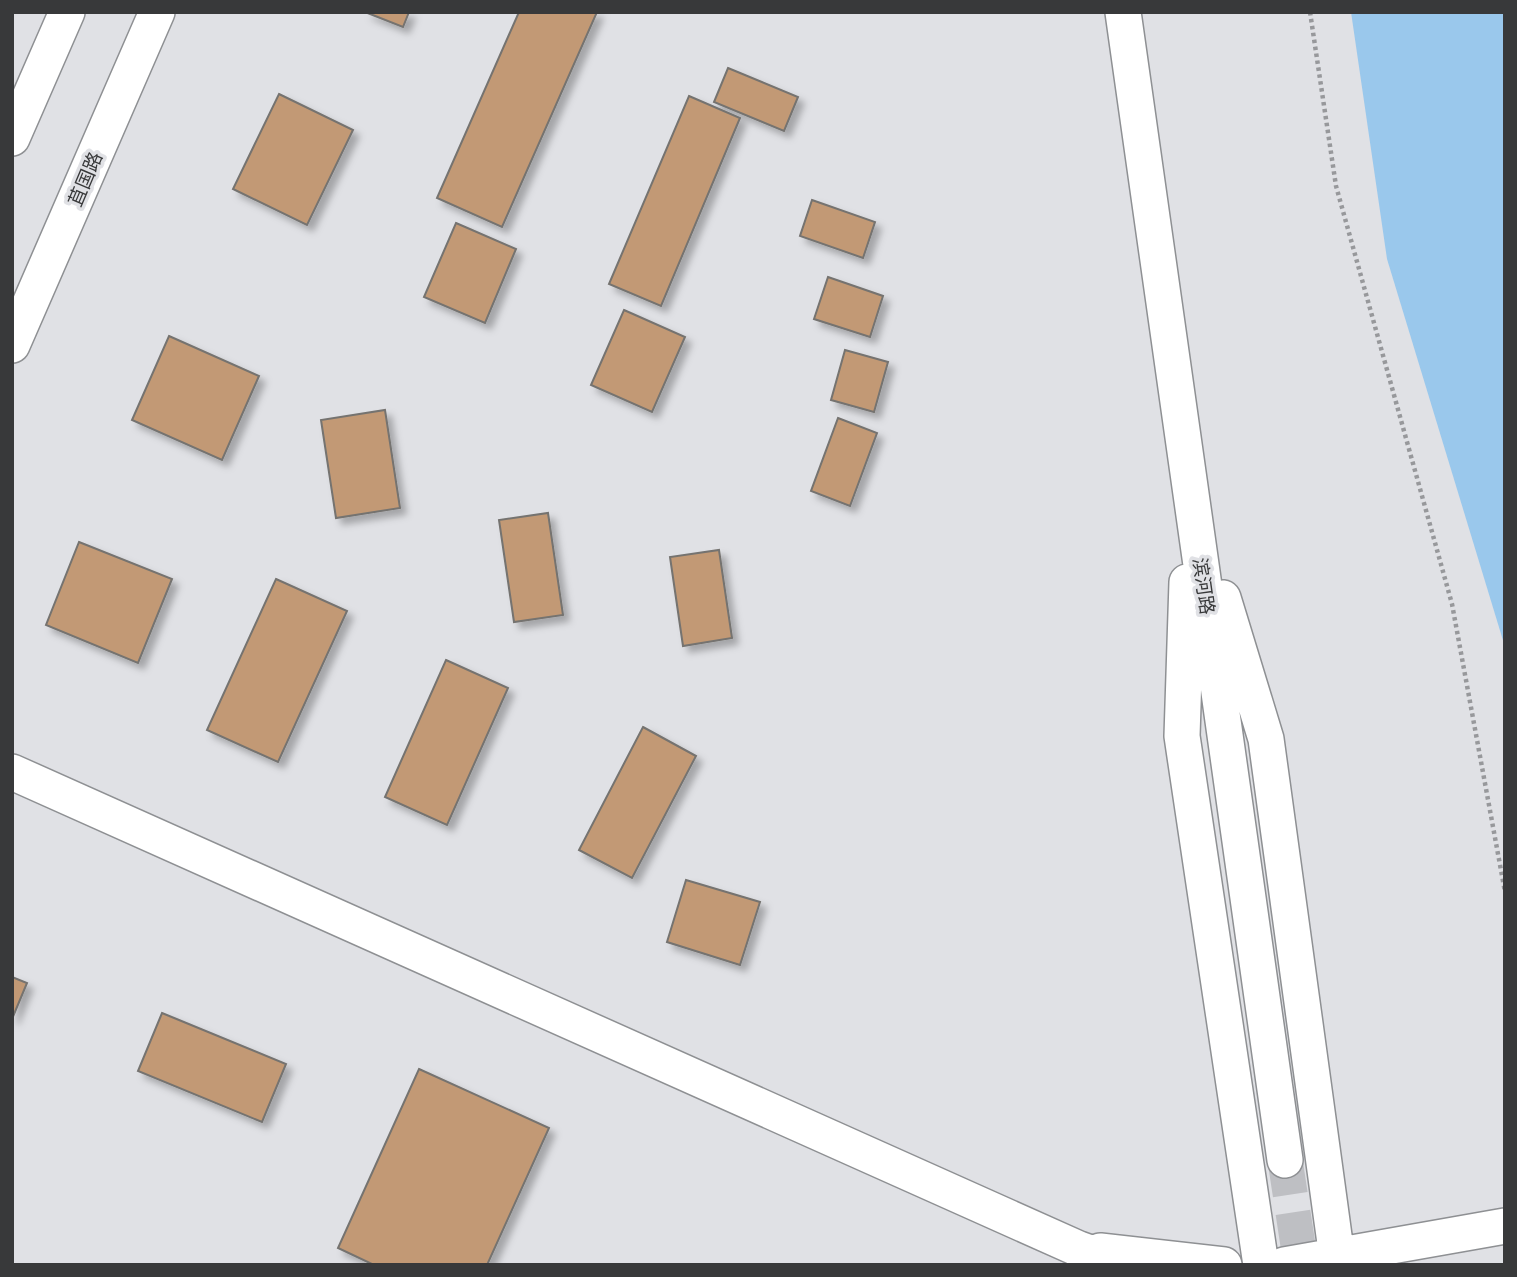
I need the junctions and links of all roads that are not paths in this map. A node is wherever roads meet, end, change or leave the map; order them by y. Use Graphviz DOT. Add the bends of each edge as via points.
graph roads {
  1 [pos="67,12"];
  2 [pos="157,12"];
  3 [pos="1123,12"];
  4 [pos="12,138"];
  5 [pos="12,345"];
  6 [pos="1190,487"];
  7 [pos="12,772"];
  8 [pos="1285,1160"];
  9 [pos="1501,1227"];
  10 [pos="1076,1257"];
  11 [pos="1338,1260"];
  12 [pos="1124,1265"];
  13 [pos="1224,1265"];
  14 [pos="1261,1265"];
  15 [pos="1284,1265"];
  1 -- 4 [label="street"];
  2 -- 5 [label="street, 苴国路"];
  3 -- 6 [label="street, 滨河路"];
  6 -- 8 [label="street, 滨河路"];
  6 -- 11 [label="street" via="1266,739"];
  6 -- 14 [label="street" via="1182,736"];
  7 -- 10 [label="street"];
  9 -- 11 [label="street"];
  10 -- 12 [label="street"];
  10 -- 13 [label="street"];
  11 -- 15 [label="street"];
}
